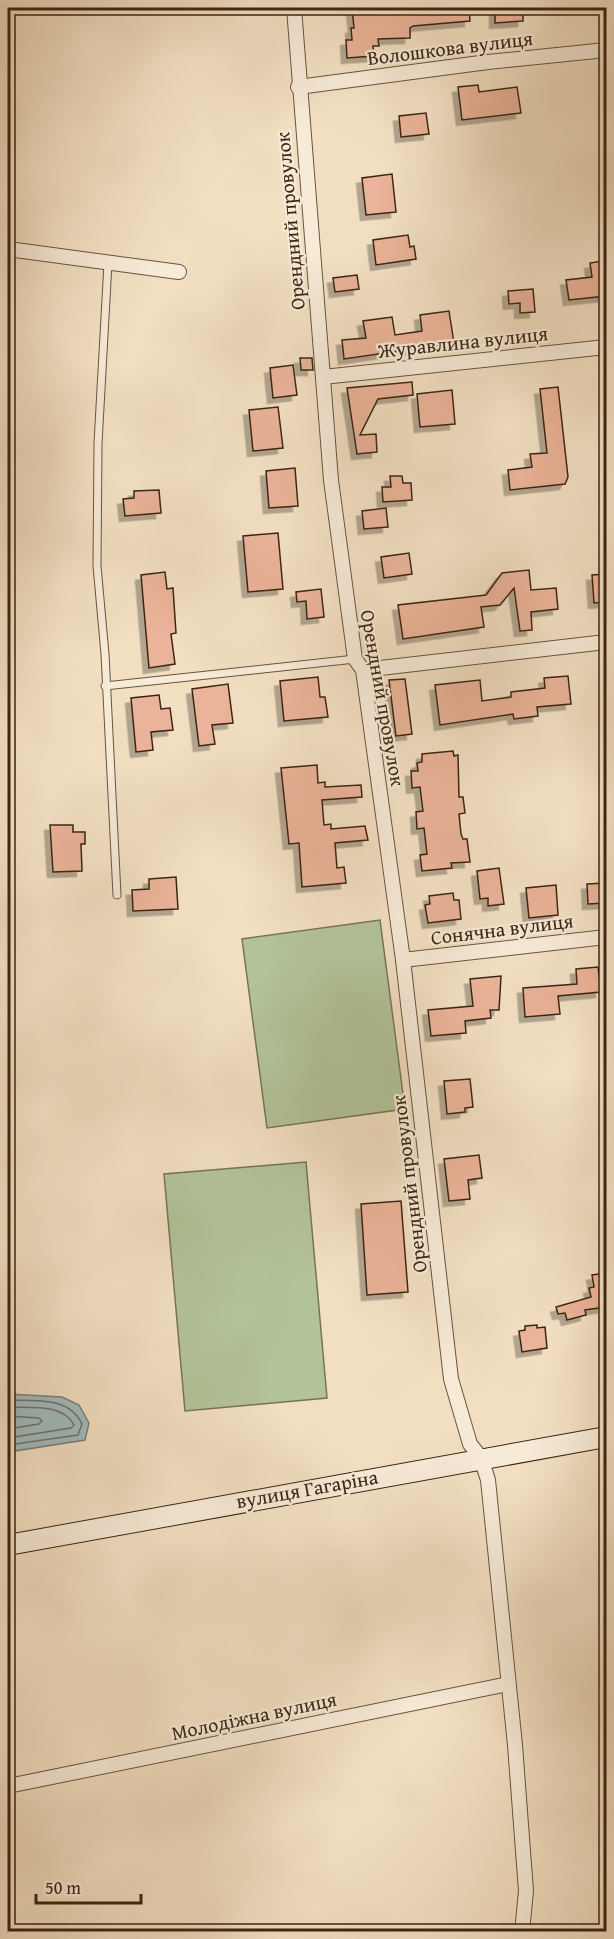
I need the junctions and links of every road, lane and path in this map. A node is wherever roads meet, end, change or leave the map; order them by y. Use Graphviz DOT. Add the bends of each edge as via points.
graph roads {
  1 [pos="294,8"];
  2 [pos="606,50"];
  3 [pos="298,87"];
  4 [pos="8,249"];
  5 [pos="108,263"];
  6 [pos="179,272"];
  7 [pos="606,347"];
  8 [pos="323,377"];
  9 [pos="606,642"];
  10 [pos="359,664"];
  11 [pos="105,686"];
  12 [pos="117,895"];
  13 [pos="606,937"];
  14 [pos="403,960"];
  15 [pos="606,1437"];
  16 [pos="481,1458"];
  17 [pos="8,1545"];
  18 [pos="508,1684"];
  19 [pos="8,1786"];
  20 [pos="522,1932"];
  1 -- 3 [label="street, Орендний провулок"];
  2 -- 3 [label="street, Волошкова вулиця"];
  3 -- 8 [label="street, Орендний провулок"];
  4 -- 5 [label="street"];
  5 -- 6 [label="street"];
  5 -- 11 [label="lane" via="98,443 97,566"];
  7 -- 8 [label="street, Журавлина вулиця"];
  8 -- 10 [label="street, Орендний провулок" via="331,480"];
  9 -- 10 [label="street"];
  10 -- 11 [label="lane"];
  10 -- 14 [label="street, Орендний провулок"];
  11 -- 12 [label="lane"];
  13 -- 14 [label="street, Сонячна вулиця"];
  14 -- 16 [label="street, Орендний провулок" via="451,1379 470,1444"];
  15 -- 16 [label="street, вулиця Гагаріна"];
  16 -- 17 [label="street, вулиця Гагаріна"];
  16 -- 18 [label="street" via="488,1480"];
  18 -- 19 [label="street, Молодіжна вулиця"];
  18 -- 20 [label="street" via="526,1891"];
}
